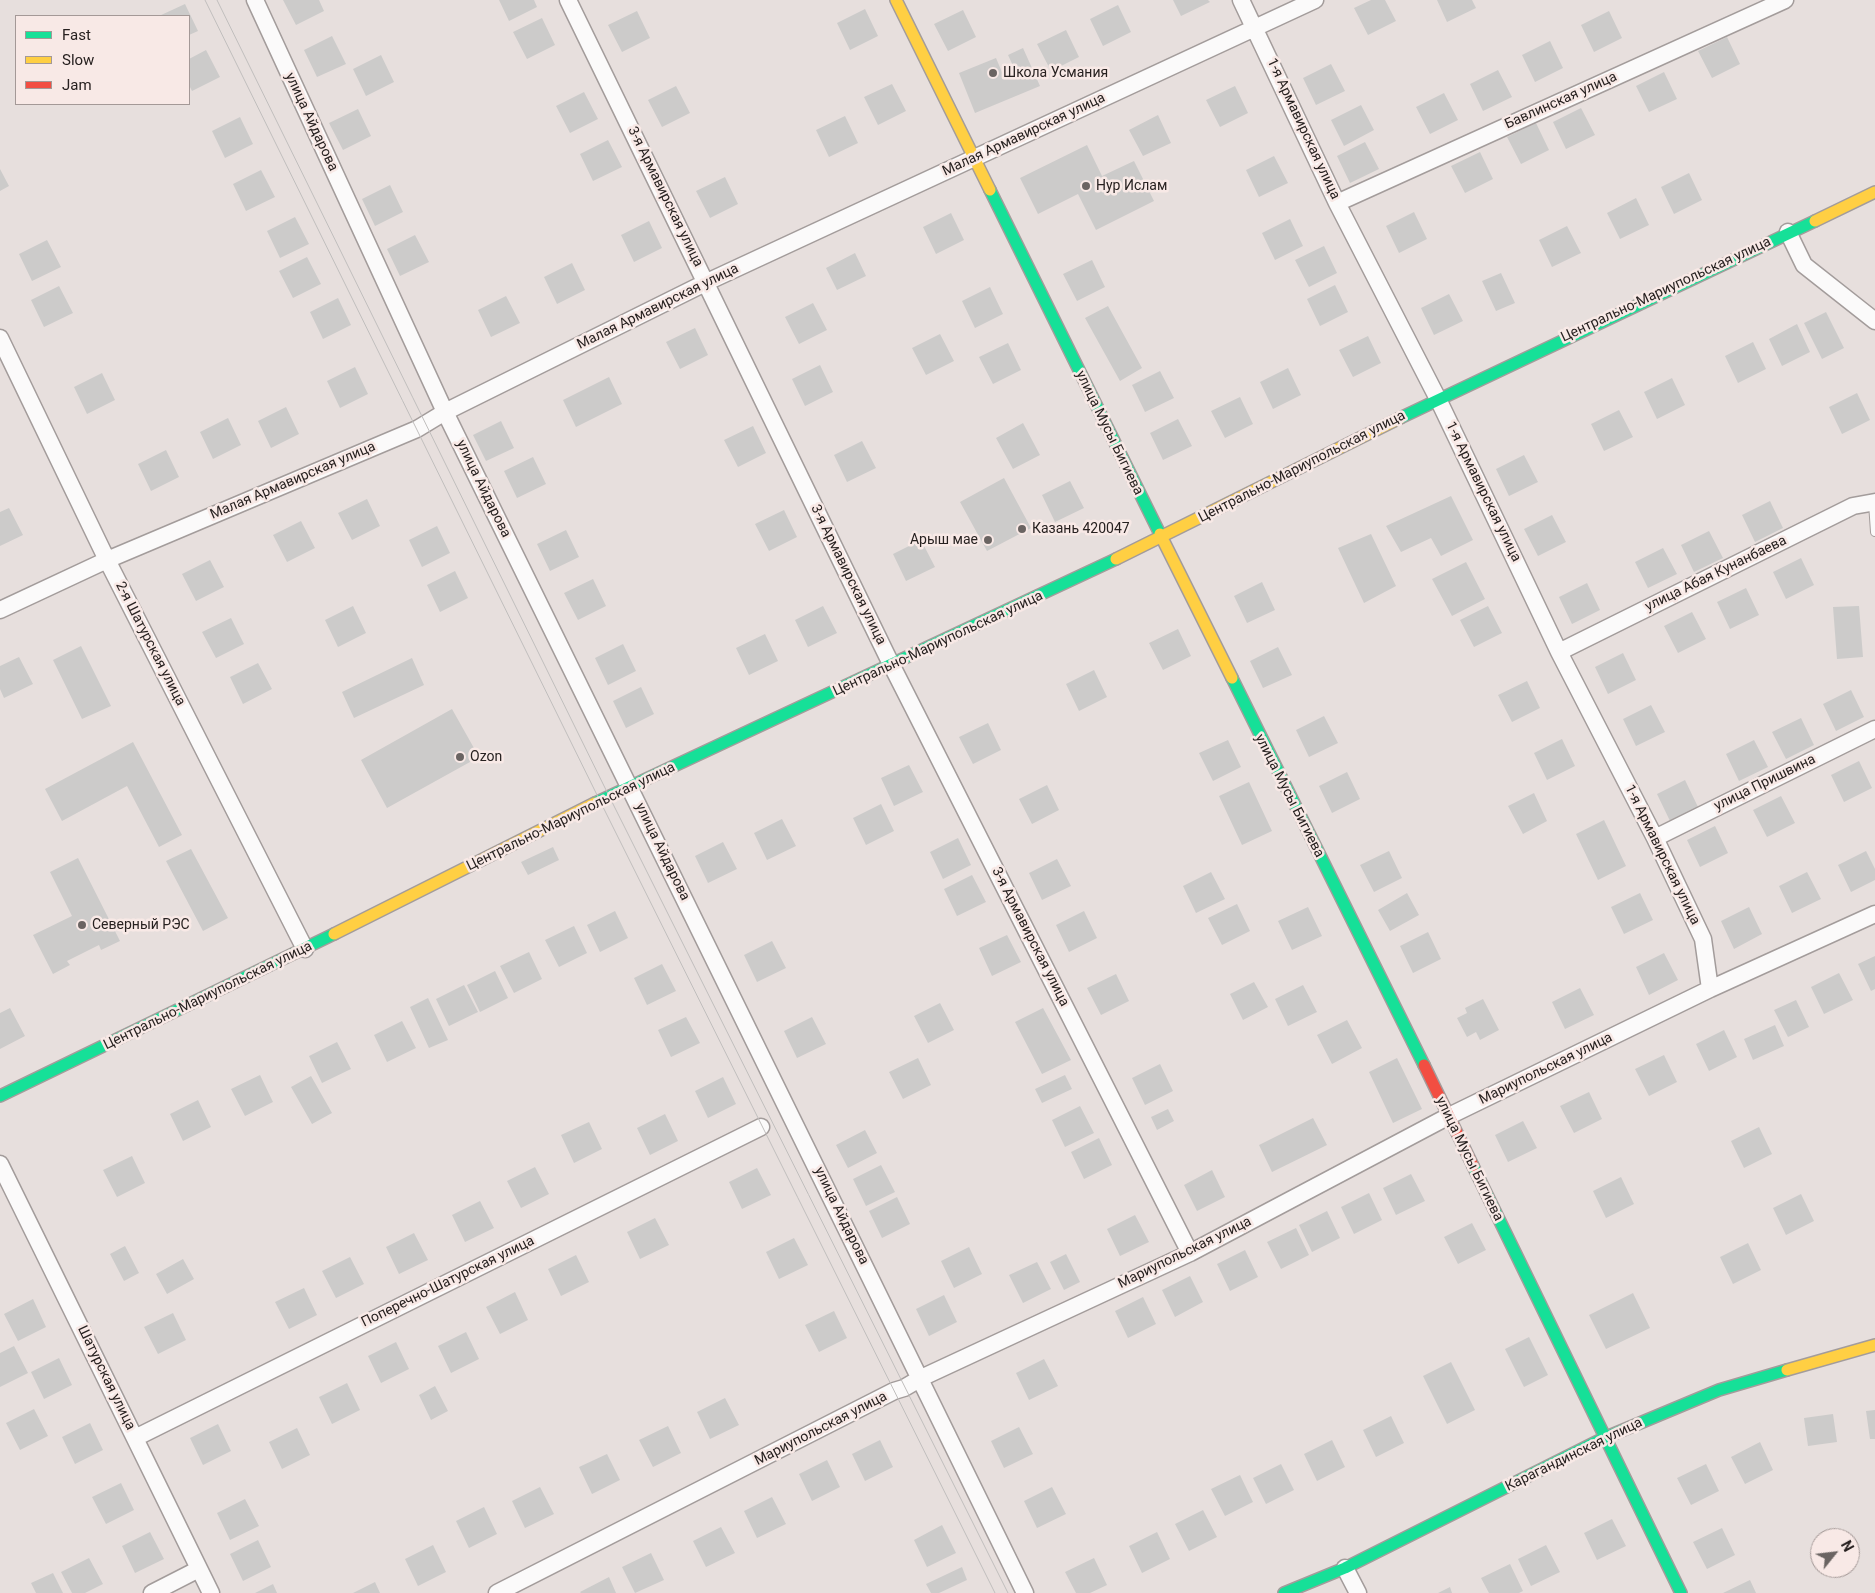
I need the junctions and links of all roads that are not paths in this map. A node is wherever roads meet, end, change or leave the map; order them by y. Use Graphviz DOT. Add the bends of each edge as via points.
graph roads {
  1 [pos="254,0"];
  2 [pos="568,0"];
  3 [pos="896,0"];
  4 [pos="1241,0"];
  5 [pos="1315,0"];
  6 [pos="1785,0"];
  7 [pos="1255,28"];
  8 [pos="974,158"];
  9 [pos="1875,192"];
  10 [pos="1338,203"];
  11 [pos="1788,232"];
  12 [pos="707,282"];
  13 [pos="1875,321"];
  14 [pos="0,338"];
  15 [pos="1438,399"];
  16 [pos="445,412"];
  17 [pos="1874,503"];
  18 [pos="1875,532"];
  19 [pos="1161,538"];
  20 [pos="107,560"];
  21 [pos="0,610"];
  22 [pos="1559,652"];
  23 [pos="892,666"];
  24 [pos="1875,729"];
  25 [pos="631,788"];
  26 [pos="1655,838"];
  27 [pos="1875,914"];
  28 [pos="304,949"];
  29 [pos="1710,989"];
  30 [pos="0,1096"];
  31 [pos="1449,1116"];
  32 [pos="761,1128"];
  33 [pos="0,1164"];
  34 [pos="1190,1253"];
  35 [pos="1875,1345"];
  36 [pos="921,1378"];
  37 [pos="135,1438"];
  38 [pos="1604,1438"];
  39 [pos="199,1568"];
  40 [pos="1345,1568"];
  41 [pos="152,1593"];
  42 [pos="211,1593"];
  43 [pos="497,1593"];
  44 [pos="1025,1593"];
  45 [pos="1284,1593"];
  46 [pos="1358,1593"];
  47 [pos="1681,1593"];
  1 -- 16 [label="street, улица Айдарова"];
  2 -- 12 [label="street, 3-я Армавирская улица"];
  3 -- 8 [label="street, улица Мусы Бигиева"];
  4 -- 7 [label="street, 1-я Армавирская улица"];
  5 -- 7 [label="street, Малая Армавирская улица"];
  6 -- 10 [label="street, Бавлинская улица"];
  7 -- 8 [label="street, Малая Армавирская улица"];
  7 -- 10 [label="street, 1-я Армавирская улица"];
  8 -- 12 [label="street, Малая Армавирская улица"];
  8 -- 19 [label="street, улица Мусы Бигиева"];
  9 -- 11 [label="street, Центрально-Мариупольская улица"];
  10 -- 15 [label="street, 1-я Армавирская улица"];
  11 -- 13 [label="street" via="1804,265"];
  11 -- 15 [label="street, Центрально-Мариупольская улица"];
  12 -- 16 [label="street, Малая Армавирская улица"];
  12 -- 23 [label="street, 3-я Армавирская улица"];
  14 -- 20 [label="street, 2-я Шатурская улица"];
  15 -- 19 [label="street, Центрально-Мариупольская улица"];
  15 -- 22 [label="street, 1-я Армавирская улица"];
  16 -- 20 [label="street, Малая Армавирская улица" via="417,429"];
  16 -- 25 [label="street, улица Айдарова"];
  17 -- 18 [label="lane"];
  17 -- 22 [label="street, улица Абая Кунанбаева" via="1853,506"];
  19 -- 23 [label="street, Центрально-Мариупольская улица"];
  19 -- 31 [label="street, улица Мусы Бигиева"];
  20 -- 21 [label="street, Малая Армавирская улица"];
  20 -- 28 [label="street, 2-я Шатурская улица"];
  22 -- 26 [label="street, 1-я Армавирская улица"];
  23 -- 25 [label="street, Центрально-Мариупольская улица"];
  23 -- 34 [label="street, 3-я Армавирская улица"];
  24 -- 26 [label="street, улица Пришвина"];
  25 -- 28 [label="street, Центрально-Мариупольская улица" via="609,796"];
  25 -- 36 [label="street, улица Айдарова"];
  26 -- 29 [label="street, 1-я Армавирская улица" via="1703,939"];
  27 -- 29 [label="street, Мариупольская улица"];
  28 -- 30 [label="street, Центрально-Мариупольская улица"];
  29 -- 31 [label="street, Мариупольская улица"];
  31 -- 34 [label="street, Мариупольская улица"];
  31 -- 38 [label="street, улица Мусы Бигиева"];
  32 -- 37 [label="street, Поперечно-Шатурская улица"];
  33 -- 37 [label="street, Шатурская улица"];
  34 -- 36 [label="street, Мариупольская улица"];
  35 -- 38 [label="street, Карагандинская улица" via="1719,1390"];
  36 -- 43 [label="street, Мариупольская улица"];
  36 -- 44 [label="street, улица Айдарова"];
  37 -- 39 [label="street, Шатурская улица"];
  38 -- 40 [label="street, Карагандинская улица"];
  38 -- 47 [label="street, улица Мусы Бигиева"];
  39 -- 41 [label="street"];
  39 -- 42 [label="street, Шатурская улица"];
  40 -- 45 [label="street, Карагандинская улица"];
  40 -- 46 [label="street"];
}
